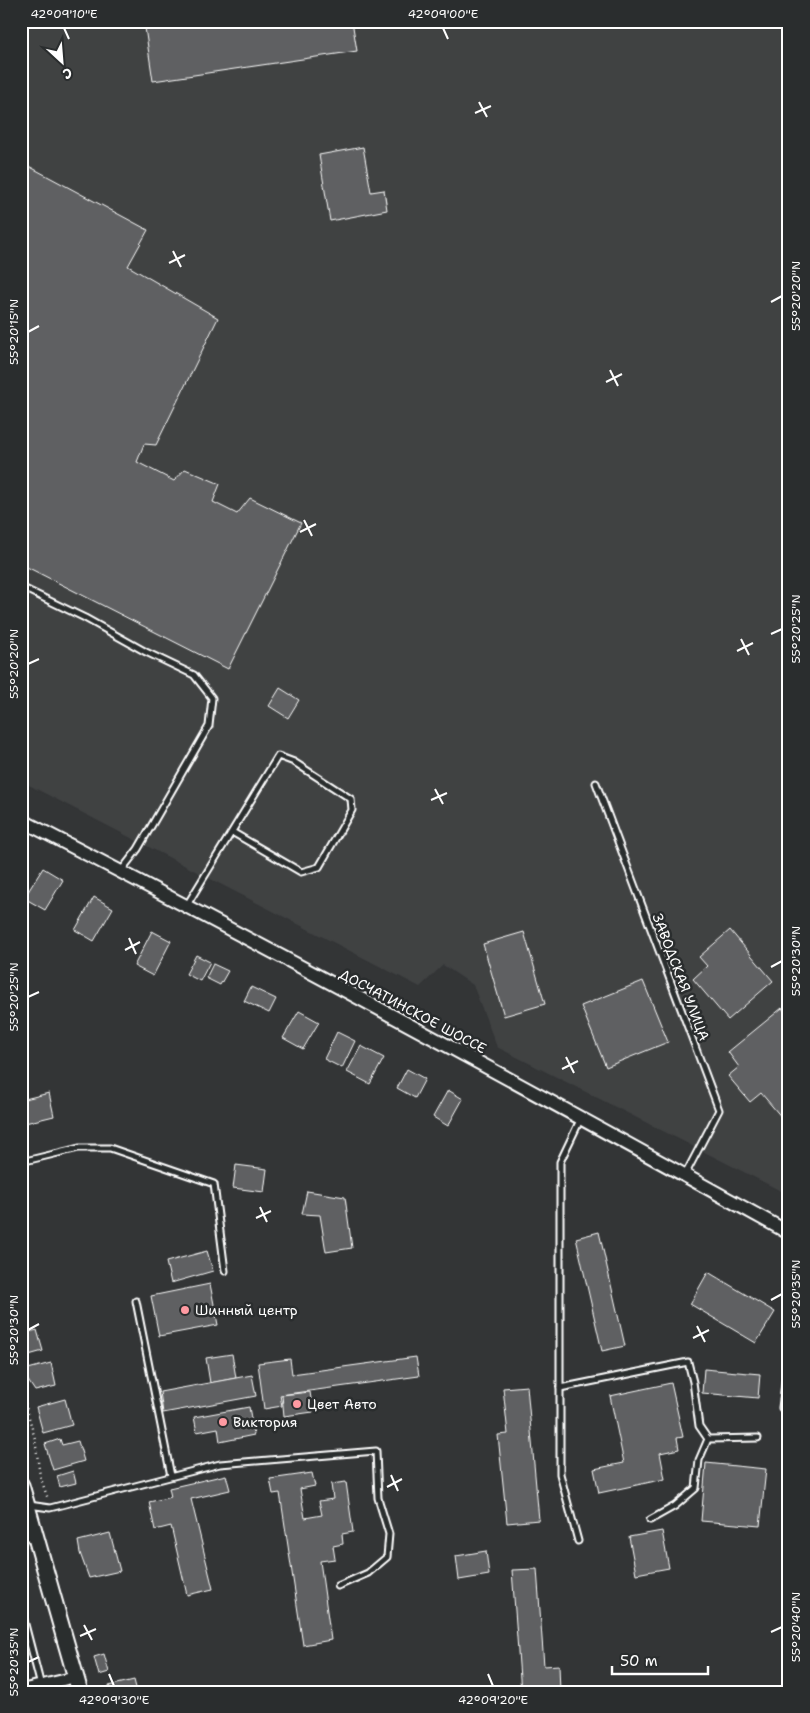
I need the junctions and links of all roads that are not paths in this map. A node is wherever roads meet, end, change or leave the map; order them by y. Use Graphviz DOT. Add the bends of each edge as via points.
graph roads {
  1 [pos="21,587"];
  2 [pos="596,783"];
  3 [pos="21,820"];
  4 [pos="232,832"];
  5 [pos="121,872"];
  6 [pos="186,906"];
  7 [pos="581,1118"];
  8 [pos="21,1162"];
  9 [pos="685,1175"];
  10 [pos="789,1233"];
  11 [pos="225,1271"];
  12 [pos="136,1301"];
  13 [pos="789,1350"];
  14 [pos="560,1388"];
  15 [pos="782,1408"];
  16 [pos="758,1438"];
  17 [pos="708,1439"];
  18 [pos="171,1476"];
  19 [pos="22,1487"];
  20 [pos="26,1504"];
  21 [pos="650,1520"];
  22 [pos="28,1535"];
  23 [pos="578,1541"];
  24 [pos="338,1586"];
  25 [pos="21,1609"];
  26 [pos="78,1685"];
  27 [pos="41,1686"];
  28 [pos="21,1690"];
  1 -- 5 [label="lane" via="194,675 212,698 209,726 138,849"];
  2 -- 9 [label="lane, ЗАВОДСКАЯ УЛИЦА" via="719,1110"];
  3 -- 5 [label="street, ДОСЧАТИНСКОЕ ШОССЕ"];
  4 -- 4 [label="lane" via="278,756 294,762 351,798 352,810 319,867 301,872"];
  4 -- 6 [label="lane"];
  5 -- 6 [label="street, ДОСЧАТИНСКОЕ ШОССЕ"];
  6 -- 7 [label="street, ДОСЧАТИНСКОЕ ШОССЕ"];
  7 -- 9 [label="street, ДОСЧАТИНСКОЕ ШОССЕ"];
  7 -- 14 [label="lane" via="560,1162"];
  8 -- 11 [label="lane" via="79,1148 110,1148 214,1184"];
  9 -- 10 [label="street, ДОСЧАТИНСКОЕ ШОССЕ"];
  12 -- 18 [label="lane"];
  13 -- 15 [label="lane"];
  14 -- 17 [label="lane" via="688,1362 699,1426"];
  14 -- 23 [label="lane" via="560,1474"];
  16 -- 17 [label="lane"];
  17 -- 21 [label="lane" via="699,1460 696,1488 675,1506"];
  18 -- 20 [label="lane" via="50,1508"];
  18 -- 24 [label="lane" via="220,1464 376,1451 378,1498 389,1534 388,1556 368,1573"];
  19 -- 20 [label="main road"];
  20 -- 22 [label="main road"];
  22 -- 26 [label="main road"];
  25 -- 27 [label="lane"];
  26 -- 27 [label="street"];
  27 -- 28 [label="street"];
}
